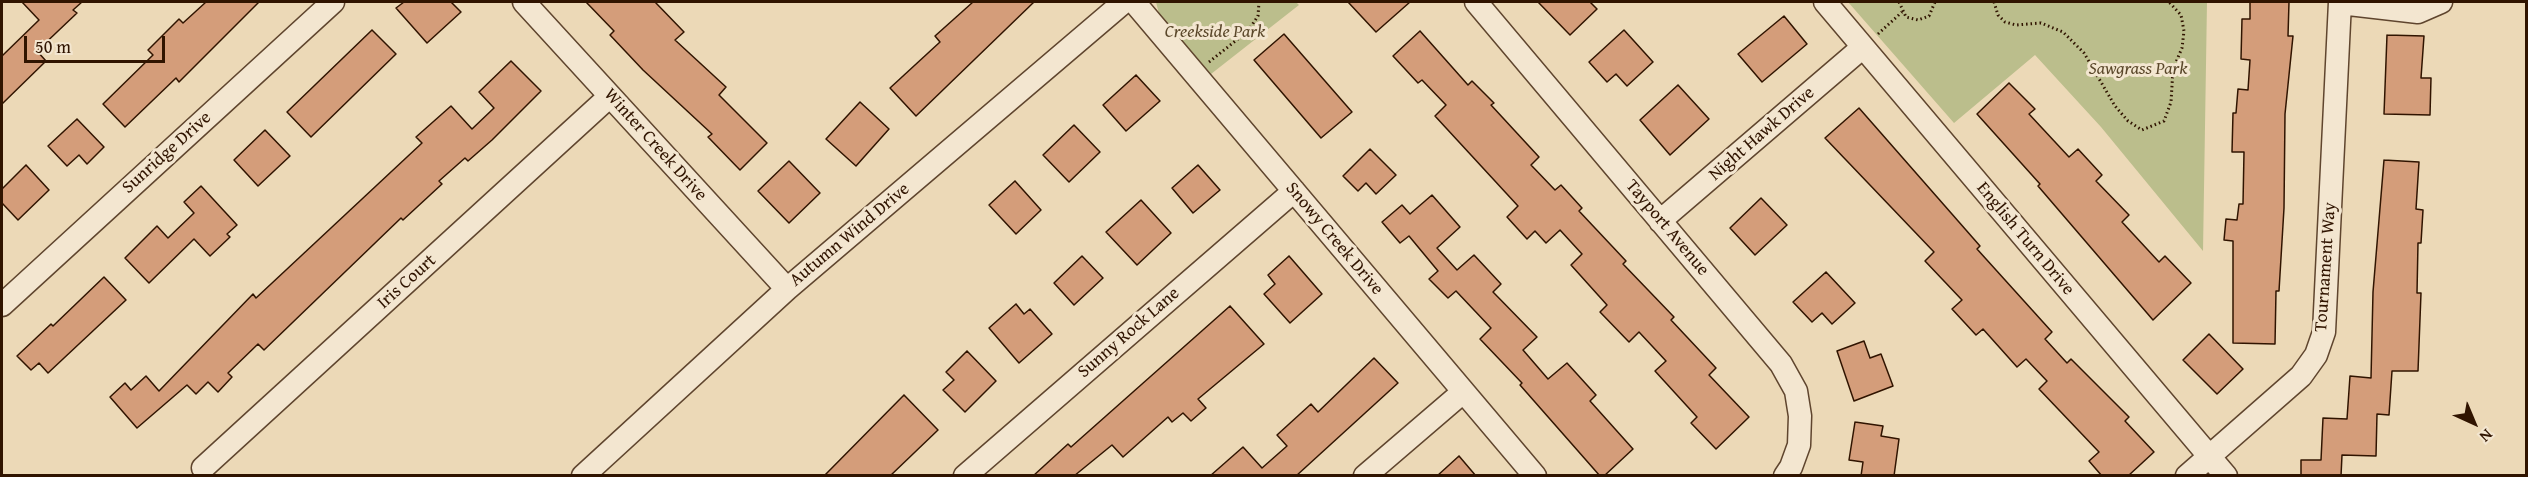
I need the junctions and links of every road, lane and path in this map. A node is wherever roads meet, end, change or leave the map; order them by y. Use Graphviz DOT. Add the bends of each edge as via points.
graph roads {
  1 [pos="333,2"];
  2 [pos="524,2"];
  3 [pos="1124,2"];
  4 [pos="1134,2"];
  5 [pos="1260,2"];
  6 [pos="1476,2"];
  7 [pos="1825,2"];
  8 [pos="1899,2"];
  9 [pos="1935,2"];
  10 [pos="1994,2"];
  11 [pos="2169,2"];
  12 [pos="2340,2"];
  13 [pos="2441,2"];
  14 [pos="1902,12"];
  15 [pos="1863,46"];
  16 [pos="1195,74"];
  17 [pos="610,96"];
  18 [pos="1294,191"];
  19 [pos="1660,221"];
  20 [pos="787,289"];
  21 [pos="2,305"];
  22 [pos="1463,392"];
  23 [pos="2209,456"];
  24 [pos="203,468"];
  25 [pos="583,476"];
  26 [pos="965,476"];
  27 [pos="1365,476"];
  28 [pos="1534,476"];
  29 [pos="1785,476"];
  30 [pos="2187,476"];
  31 [pos="2226,476"];
  1 -- 21 [label="street, Sunridge Drive"];
  2 -- 17 [label="street, Winter Creek Drive"];
  3 -- 20 [label="street, Autumn Wind Drive"];
  4 -- 16 [label="street, Snowy Creek Drive"];
  5 -- 16 [label="path" via="1258,16 1248,30"];
  6 -- 19 [label="street, Tayport Avenue"];
  7 -- 15 [label="street, English Turn Drive"];
  8 -- 14 [label="path"];
  9 -- 14 [label="path" via="1933,11 1923,19 1912,19"];
  10 -- 11 [label="path" via="2005,22 2042,23 2062,32 2084,53 2115,106 2142,130 2164,121 2171,102 2173,69 2184,31 2181,15"];
  12 -- 13 [label="street" via="2418,12"];
  12 -- 23 [label="street, Tournament Way" via="2324,332 2316,355 2301,376"];
  14 -- 15 [label="path"];
  15 -- 19 [label="street, Night Hawk Drive"];
  15 -- 23 [label="street, English Turn Drive"];
  16 -- 18 [label="street, Snowy Creek Drive"];
  17 -- 20 [label="street, Winter Creek Drive"];
  17 -- 24 [label="street, Iris Court"];
  18 -- 22 [label="street, Snowy Creek Drive"];
  18 -- 26 [label="street, Sunny Rock Lane"];
  19 -- 29 [label="street, Tayport Avenue" via="1781,364 1796,391 1799,445"];
  20 -- 25 [label="street, Autumn Wind Drive"];
  22 -- 27 [label="street"];
  22 -- 28 [label="street, Snowy Creek Drive"];
  23 -- 30 [label="street, Tournament Way"];
  23 -- 31 [label="street, English Turn Drive"];
}
